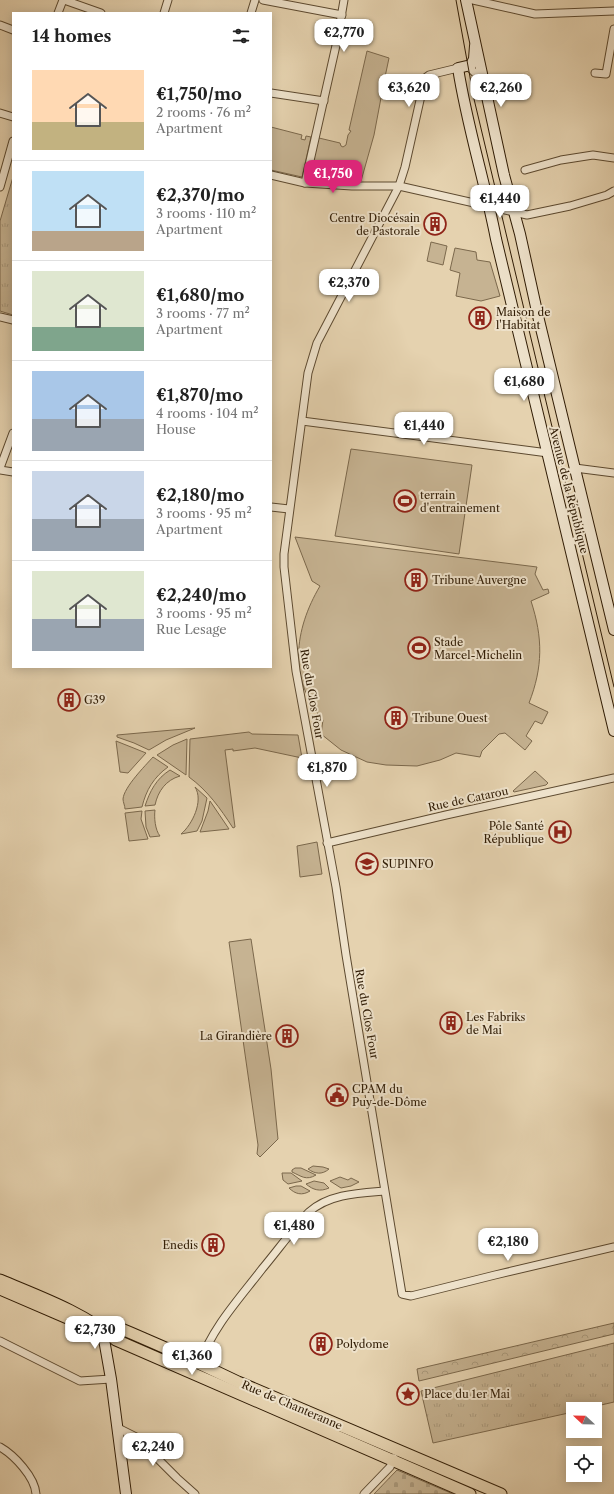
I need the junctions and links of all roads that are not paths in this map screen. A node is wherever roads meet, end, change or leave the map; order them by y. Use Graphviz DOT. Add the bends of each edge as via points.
graph roads {
  1 [pos="64,0"];
  2 [pos="168,0"];
  3 [pos="255,0"];
  4 [pos="264,0"];
  5 [pos="344,0"];
  6 [pos="466,0"];
  7 [pos="472,0"];
  8 [pos="614,11"];
  9 [pos="58,12"];
  10 [pos="98,12"];
  11 [pos="164,12"];
  12 [pos="251,12"];
  13 [pos="342,15"];
  14 [pos="0,25"];
  15 [pos="614,29"];
  16 [pos="12,30"];
  17 [pos="475,46"];
  18 [pos="463,67"];
  19 [pos="595,73"];
  20 [pos="485,82"];
  21 [pos="272,93"];
  22 [pos="324,101"];
  23 [pos="0,114"];
  24 [pos="12,117"];
  25 [pos="12,145"];
  26 [pos="614,158"];
  27 [pos="525,170"];
  28 [pos="272,175"];
  29 [pos="306,183"];
  30 [pos="399,186"];
  31 [pos="0,187"];
  32 [pos="614,191"];
  33 [pos="490,207"];
  34 [pos="514,213"];
  35 [pos="0,317"];
  36 [pos="12,320"];
  37 [pos="302,420"];
  38 [pos="12,436"];
  39 [pos="548,453"];
  40 [pos="575,468"];
  41 [pos="0,469"];
  42 [pos="12,472"];
  43 [pos="614,472"];
  44 [pos="272,507"];
  45 [pos="289,509"];
  46 [pos="614,630"];
  47 [pos="614,731"];
  48 [pos="614,778"];
  49 [pos="328,843"];
  50 [pos="384,1190"];
  51 [pos="614,1247"];
  52 [pos="0,1280"];
  53 [pos="0,1289"];
  54 [pos="97,1326"];
  55 [pos="1,1344"];
  56 [pos="200,1364"];
  57 [pos="180,1367"];
  58 [pos="111,1379"];
  59 [pos="206,1380"];
  60 [pos="118,1428"];
  61 [pos="0,1447"];
  62 [pos="397,1449"];
  63 [pos="393,1460"];
  64 [pos="36,1494"];
  65 [pos="126,1494"];
  66 [pos="195,1494"];
  67 [pos="364,1494"];
  68 [pos="470,1494"];
  69 [pos="501,1494"];
  1 -- 9 [label="street"];
  1 -- 10 [label="street"];
  2 -- 11 [label="street"];
  3 -- 12 [label="street"];
  4 -- 13 [label="street"];
  5 -- 13 [label="street"];
  6 -- 17 [label="main road, Avenue de la République"];
  7 -- 8 [label="street" via="535,14"];
  13 -- 22 [label="street"];
  14 -- 16 [label="street"];
  15 -- 19 [label="street" via="606,74"];
  17 -- 18 [label="main road, Avenue de la République" via="471,65"];
  17 -- 20 [label="main road, Avenue de la République"];
  18 -- 20 [label="street"];
  18 -- 30 [label="street, Rue du Clos Four" via="425,78"];
  18 -- 33 [label="main road, Avenue de la République" via="461,89"];
  20 -- 34 [label="main road, Avenue de la République"];
  21 -- 22 [label="street"];
  22 -- 29 [label="street"];
  23 -- 24 [label="street"];
  25 -- 31 [label="street"];
  26 -- 27 [label="street" via="593,155"];
  28 -- 29 [label="street"];
  29 -- 30 [label="street"];
  30 -- 33 [label="street"];
  30 -- 37 [label="street, Rue du Clos Four" via="317,343 308,373"];
  32 -- 34 [label="street" via="607,196 544,211"];
  33 -- 34 [label="street"];
  33 -- 39 [label="main road, Avenue de la République"];
  34 -- 40 [label="main road, Avenue de la République"];
  35 -- 36 [label="street"];
  37 -- 39 [label="street"];
  37 -- 45 [label="street, Rue du Clos Four"];
  38 -- 41 [label="street"];
  39 -- 47 [label="main road, Avenue de la République"];
  40 -- 43 [label="street"];
  40 -- 46 [label="main road, Avenue de la République"];
  41 -- 42 [label="street"];
  44 -- 45 [label="street"];
  45 -- 49 [label="street, Rue du Clos Four" via="284,567 293,649"];
  48 -- 49 [label="street, Rue de Catarou"];
  49 -- 50 [label="street, Rue du Clos Four"];
  50 -- 51 [label="street, Rue du Clos Four" via="402,1294 411,1296"];
  50 -- 56 [label="street" via="340,1196 318,1205 309,1212 221,1322 207,1345"];
  52 -- 54 [label="main road" via="80,1314"];
  53 -- 54 [label="main road" via="79,1322"];
  54 -- 56 [label="main road, Rue de Chanteranne" via="119,1328"];
  54 -- 57 [label="main road, Rue de Chanteranne" via="116,1340"];
  54 -- 58 [label="main road"];
  55 -- 58 [label="street" via="80,1380"];
  56 -- 57 [label="street"];
  56 -- 59 [label="street"];
  56 -- 62 [label="main road, Rue de Chanteranne"];
  57 -- 59 [label="main road, Rue de Chanteranne"];
  58 -- 60 [label="main road"];
  59 -- 63 [label="main road, Rue de Chanteranne"];
  60 -- 65 [label="main road"];
  60 -- 66 [label="street" via="136,1437"];
  61 -- 64 [label="street" via="23,1468 35,1486"];
  62 -- 63 [label="street"];
  62 -- 69 [label="main road, Rue de Chanteranne"];
  63 -- 67 [label="street" via="390,1467"];
  63 -- 68 [label="main road, Rue de Chanteranne"];
}
